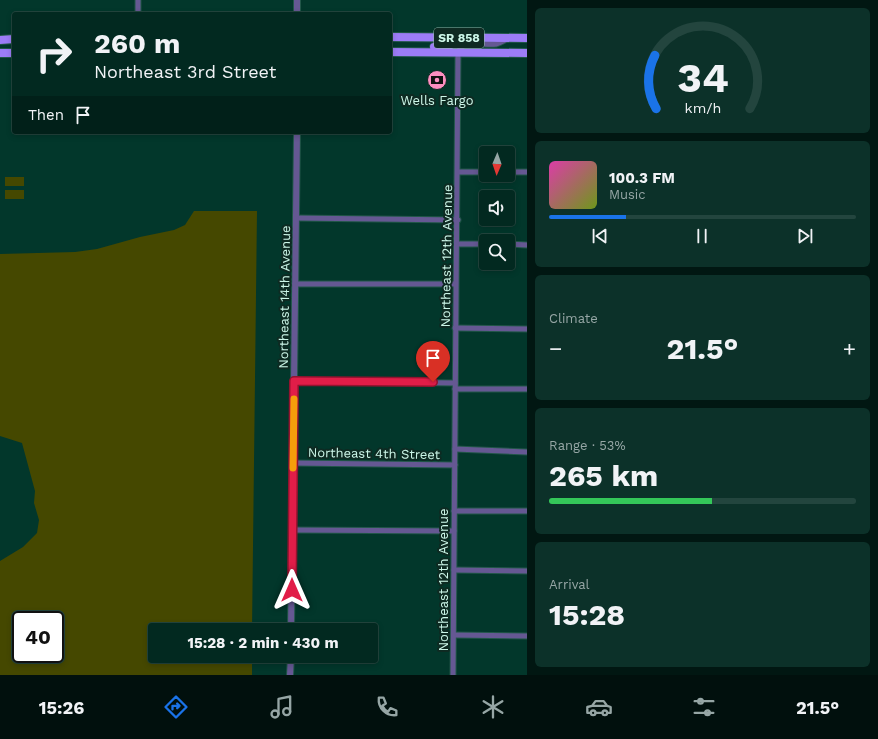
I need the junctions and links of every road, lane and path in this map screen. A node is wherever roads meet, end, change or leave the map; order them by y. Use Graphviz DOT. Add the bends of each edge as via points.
graph roads {
  1 [pos="138,0"];
  2 [pos="297,0"];
  3 [pos="138,12"];
  4 [pos="297,12"];
  5 [pos="392,37"];
  6 [pos="458,38"];
  7 [pos="509,38"];
  8 [pos="527,38"];
  9 [pos="12,39"];
  10 [pos="0,40"];
  11 [pos="392,52"];
  12 [pos="406,52"];
  13 [pos="458,52"];
  14 [pos="0,53"];
  15 [pos="12,53"];
  16 [pos="527,54"];
  17 [pos="297,134"];
  18 [pos="458,172"];
  19 [pos="479,172"];
  20 [pos="515,172"];
  21 [pos="527,172"];
  22 [pos="296,218"];
  23 [pos="458,220"];
  24 [pos="457,244"];
  25 [pos="479,244"];
  26 [pos="515,244"];
  27 [pos="527,244"];
  28 [pos="295,284"];
  29 [pos="455,284"];
  30 [pos="455,328"];
  31 [pos="527,329"];
  32 [pos="294,381"];
  33 [pos="455,383"];
  34 [pos="455,389"];
  35 [pos="527,389"];
  36 [pos="454,449"];
  37 [pos="527,452"];
  38 [pos="293,463"];
  39 [pos="455,465"];
  40 [pos="454,511"];
  41 [pos="527,511"];
  42 [pos="293,530"];
  43 [pos="454,531"];
  44 [pos="454,570"];
  45 [pos="527,571"];
  46 [pos="291,623"];
  47 [pos="454,635"];
  48 [pos="527,636"];
  49 [pos="291,663"];
  50 [pos="290,675"];
  51 [pos="453,675"];
  1 -- 3 [label="street"];
  2 -- 4 [label="street"];
  5 -- 6 [label="main road, SR 858"];
  6 -- 7 [label="main road, SR 858"];
  6 -- 12 [label="main road" via="449,46 417,47"];
  7 -- 8 [label="main road, SR 858"];
  7 -- 13 [label="street" via="494,44 466,44"];
  9 -- 10 [label="main road"];
  11 -- 12 [label="main road, SR 858"];
  12 -- 13 [label="main road, SR 858"];
  13 -- 16 [label="main road, SR 858"];
  13 -- 18 [label="street, Northeast 12th Avenue"];
  14 -- 15 [label="main road"];
  17 -- 22 [label="street, Northeast 14th Avenue"];
  18 -- 19 [label="street"];
  18 -- 23 [label="street, Northeast 12th Avenue"];
  20 -- 21 [label="street"];
  22 -- 23 [label="street"];
  22 -- 28 [label="street, Northeast 14th Avenue"];
  23 -- 24 [label="street, Northeast 12th Avenue"];
  24 -- 25 [label="street"];
  24 -- 29 [label="street, Northeast 12th Avenue"];
  26 -- 27 [label="street"];
  28 -- 29 [label="street"];
  28 -- 32 [label="street, Northeast 14th Avenue"];
  29 -- 30 [label="street, Northeast 12th Avenue"];
  30 -- 31 [label="street"];
  30 -- 33 [label="street, Northeast 12th Avenue"];
  32 -- 33 [label="street"];
  32 -- 38 [label="street, Northeast 14th Avenue"];
  33 -- 34 [label="street, Northeast 12th Avenue"];
  34 -- 35 [label="street"];
  34 -- 36 [label="street, Northeast 12th Avenue"];
  36 -- 37 [label="street, Northeast 4th Street"];
  36 -- 39 [label="street, Northeast 12th Avenue"];
  38 -- 39 [label="street, Northeast 4th Street"];
  38 -- 42 [label="street, Northeast 14th Avenue"];
  39 -- 40 [label="street, Northeast 12th Avenue"];
  40 -- 41 [label="street"];
  40 -- 43 [label="street, Northeast 12th Avenue"];
  42 -- 43 [label="street"];
  42 -- 46 [label="street, Northeast 14th Avenue"];
  43 -- 44 [label="street, Northeast 12th Avenue"];
  44 -- 45 [label="street"];
  44 -- 47 [label="street, Northeast 12th Avenue"];
  47 -- 48 [label="street"];
  47 -- 51 [label="street, Northeast 12th Avenue"];
  49 -- 50 [label="street"];
}
